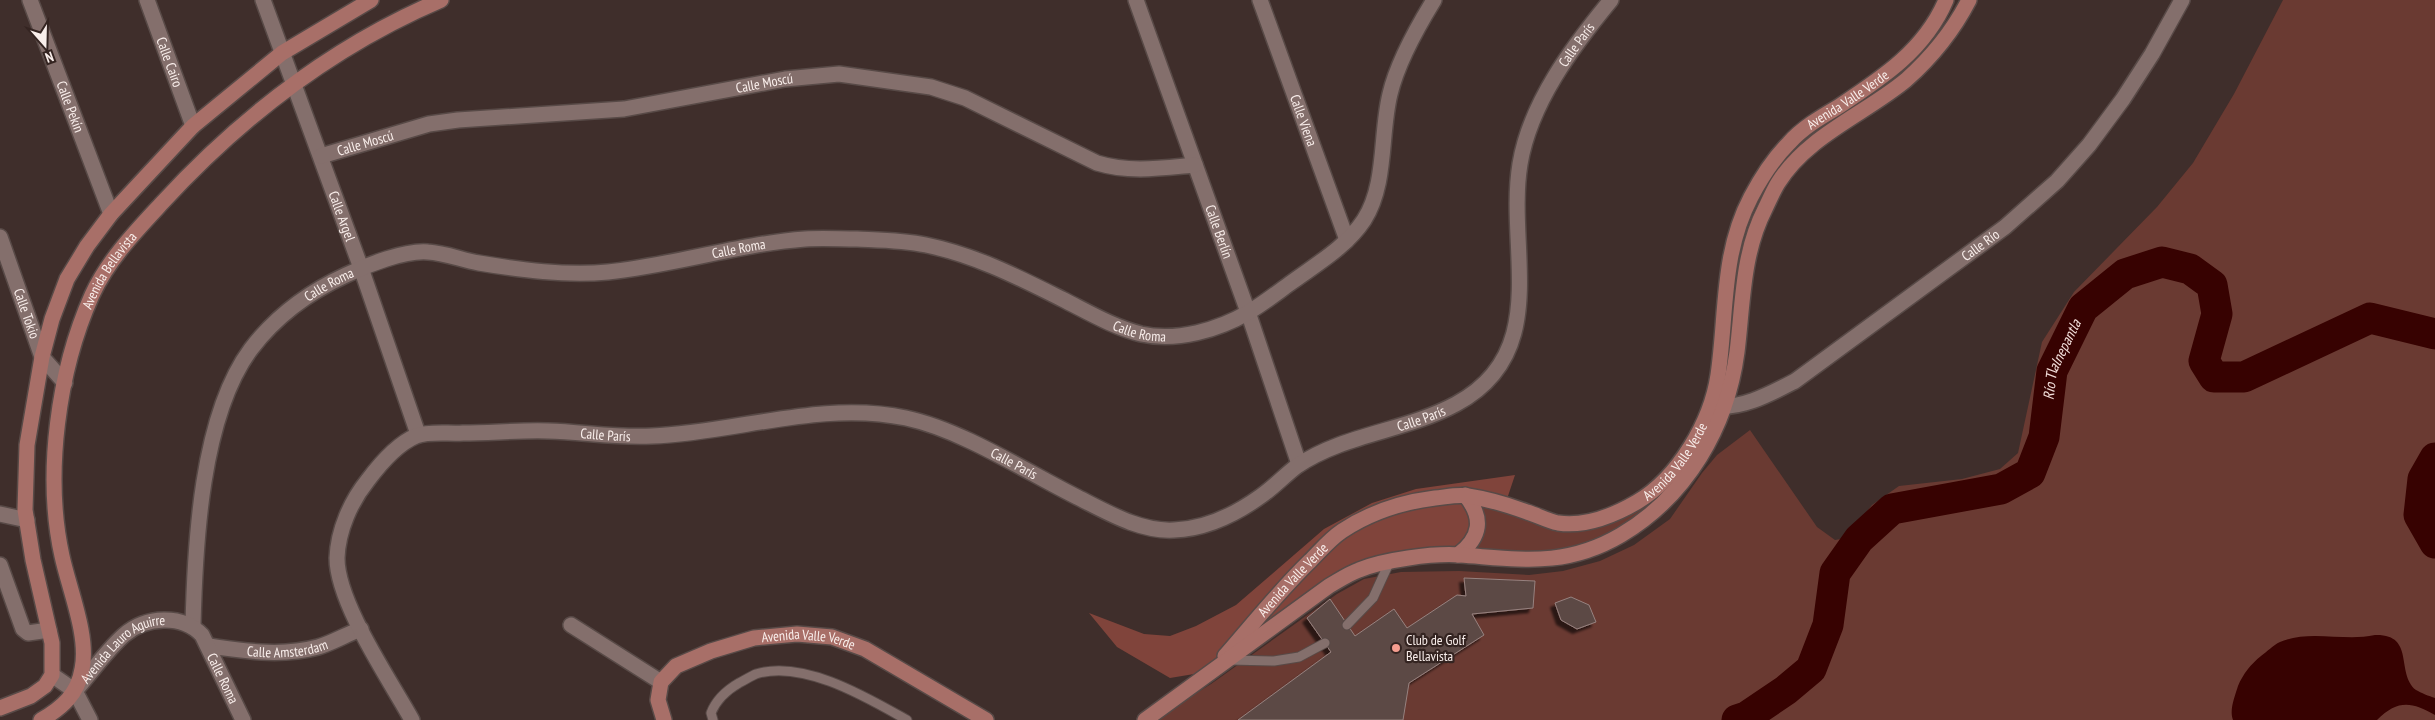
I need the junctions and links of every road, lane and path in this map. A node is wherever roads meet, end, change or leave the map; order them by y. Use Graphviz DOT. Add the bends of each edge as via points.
graph roads {
  1 [pos="30,0"];
  2 [pos="147,0"];
  3 [pos="263,0"];
  4 [pos="371,0"];
  5 [pos="441,0"];
  6 [pos="1136,0"];
  7 [pos="1260,0"];
  8 [pos="1434,0"];
  9 [pos="1611,0"];
  10 [pos="1946,0"];
  11 [pos="1969,0"];
  12 [pos="2182,0"];
  13 [pos="282,53"];
  14 [pos="294,82"];
  15 [pos="193,126"];
  16 [pos="321,156"];
  17 [pos="1195,165"];
  18 [pos="111,214"];
  19 [pos="0,237"];
  20 [pos="1347,240"];
  21 [pos="361,268"];
  22 [pos="1248,312"];
  23 [pos="42,357"];
  24 [pos="65,383"];
  25 [pos="1709,406"];
  26 [pos="1725,408"];
  27 [pos="418,434"];
  28 [pos="1300,464"];
  29 [pos="1465,495"];
  30 [pos="0,514"];
  31 [pos="27,520"];
  32 [pos="1458,555"];
  33 [pos="1390,561"];
  34 [pos="0,565"];
  35 [pos="193,625"];
  36 [pos="571,625"];
  37 [pos="1347,626"];
  38 [pos="361,628"];
  39 [pos="48,630"];
  40 [pos="1325,643"];
  41 [pos="209,646"];
  42 [pos="1230,660"];
  43 [pos="52,675"];
  44 [pos="1208,676"];
  45 [pos="661,682"];
  46 [pos="75,691"];
  47 [pos="0,708"];
  48 [pos="41,720"];
  49 [pos="90,720"];
  50 [pos="243,720"];
  51 [pos="412,720"];
  52 [pos="664,720"];
  53 [pos="713,720"];
  54 [pos="907,720"];
  55 [pos="986,720"];
  56 [pos="1145,720"];
  1 -- 18 [label="street, Calle Pekín"];
  2 -- 15 [label="street, Calle Cairo"];
  3 -- 13 [label="street, Calle Argel"];
  4 -- 13 [label="street"];
  5 -- 14 [label="street, Avenida Bellavista" via="400,17"];
  6 -- 17 [label="street, Calle Berlín"];
  7 -- 20 [label="street, Calle Viena"];
  8 -- 20 [label="street, Calle Roma" via="1418,26 1390,91 1376,190 1366,217"];
  9 -- 28 [label="street, Calle París" via="1570,52 1546,94 1520,162 1517,200 1521,292 1517,326 1504,358 1484,384 1458,403 1341,445"];
  10 -- 25 [label="street, Avenida Valle Verde" via="1930,29 1907,57 1886,76 1789,142 1751,197 1737,230 1728,264 1717,378"];
  11 -- 26 [label="street, Avenida Valle Verde" via="1955,27 1934,54 1863,112 1825,136 1799,158 1779,182 1763,213 1745,272 1737,352"];
  12 -- 26 [label="street, Calle Río" via="2122,100 2057,181 2005,227 1795,380 1765,396"];
  13 -- 14 [label="street, Calle Argel"];
  13 -- 15 [label="street"];
  14 -- 16 [label="street, Calle Argel"];
  14 -- 24 [label="street, Avenida Bellavista" via="219,144 127,240 92,294 76,337"];
  15 -- 18 [label="street"];
  16 -- 17 [label="street, Calle Moscú" via="429,124 624,109 784,78 839,74 931,87 966,98 1097,163 1116,169"];
  16 -- 21 [label="street, Calle Argel"];
  17 -- 22 [label="street, Calle Berlín"];
  18 -- 23 [label="street" via="67,279"];
  19 -- 23 [label="street, Calle Tokio"];
  20 -- 22 [label="street, Calle Roma"];
  21 -- 22 [label="street, Calle Roma" via="426,251 521,269 604,272 807,239 886,240 922,244 1002,269 1110,324 1145,335 1184,335 1217,327"];
  21 -- 27 [label="street, Calle Argel"];
  21 -- 35 [label="street, Calle Roma" via="317,288 282,315 250,350 227,392 214,436 200,514"];
  22 -- 28 [label="street, Calle Berlín"];
  23 -- 24 [label="street, Calle Tokio"];
  23 -- 31 [label="street" via="27,445"];
  24 -- 46 [label="street, Avenida Bellavista" via="55,447 55,507 82,642 83,667"];
  25 -- 26 [label="street, Calle Río"];
  25 -- 29 [label="street, Avenida Valle Verde" via="1685,456 1663,482 1612,516 1586,523 1557,522"];
  26 -- 32 [label="street, Avenida Valle Verde" via="1697,462 1673,493 1651,514 1621,535 1593,549 1563,557 1530,560"];
  27 -- 28 [label="street, Calle París" via="549,431 618,437 656,436 813,414 869,412 941,428 1111,515 1146,528 1172,531 1204,526 1231,514 1263,495"];
  27 -- 38 [label="street" via="384,459 360,491 342,526 337,560 344,591"];
  29 -- 32 [label="street" via="1474,506 1478,520 1476,534"];
  29 -- 44 [label="street, Avenida Valle Verde" via="1419,500 1385,509 1342,531 1285,585"];
  30 -- 31 [label="street"];
  31 -- 39 [label="street"];
  32 -- 33 [label="street, Avenida Valle Verde"];
  33 -- 37 [label="lane" via="1373,598"];
  33 -- 42 [label="street, Avenida Valle Verde" via="1358,570 1329,586"];
  34 -- 39 [label="street" via="23,629 28,633"];
  35 -- 41 [label="street, Calle Roma"];
  35 -- 46 [label="street, Avenida Lauro Aguirre" via="177,619 161,620 125,634"];
  36 -- 45 [label="street"];
  38 -- 41 [label="street, Calle Amsterdam" via="319,646 292,652 259,653"];
  38 -- 51 [label="street"];
  39 -- 43 [label="street" via="53,653"];
  40 -- 42 [label="lane" via="1299,657 1274,661"];
  41 -- 50 [label="street, Calle Roma"];
  42 -- 44 [label="street, Avenida Valle Verde"];
  43 -- 46 [label="street"];
  43 -- 47 [label="street" via="45,686 31,696"];
  44 -- 56 [label="street, Avenida Valle Verde"];
  45 -- 52 [label="street" via="658,700"];
  45 -- 55 [label="street, Avenida Valle Verde" via="676,666 754,638 797,634 832,637 865,649"];
  46 -- 48 [label="street, Avenida Lauro Aguirre" via="62,706"];
  46 -- 49 [label="street"];
  53 -- 54 [label="lane" via="711,713 715,703 732,687 756,674 779,670 841,685"];
}
